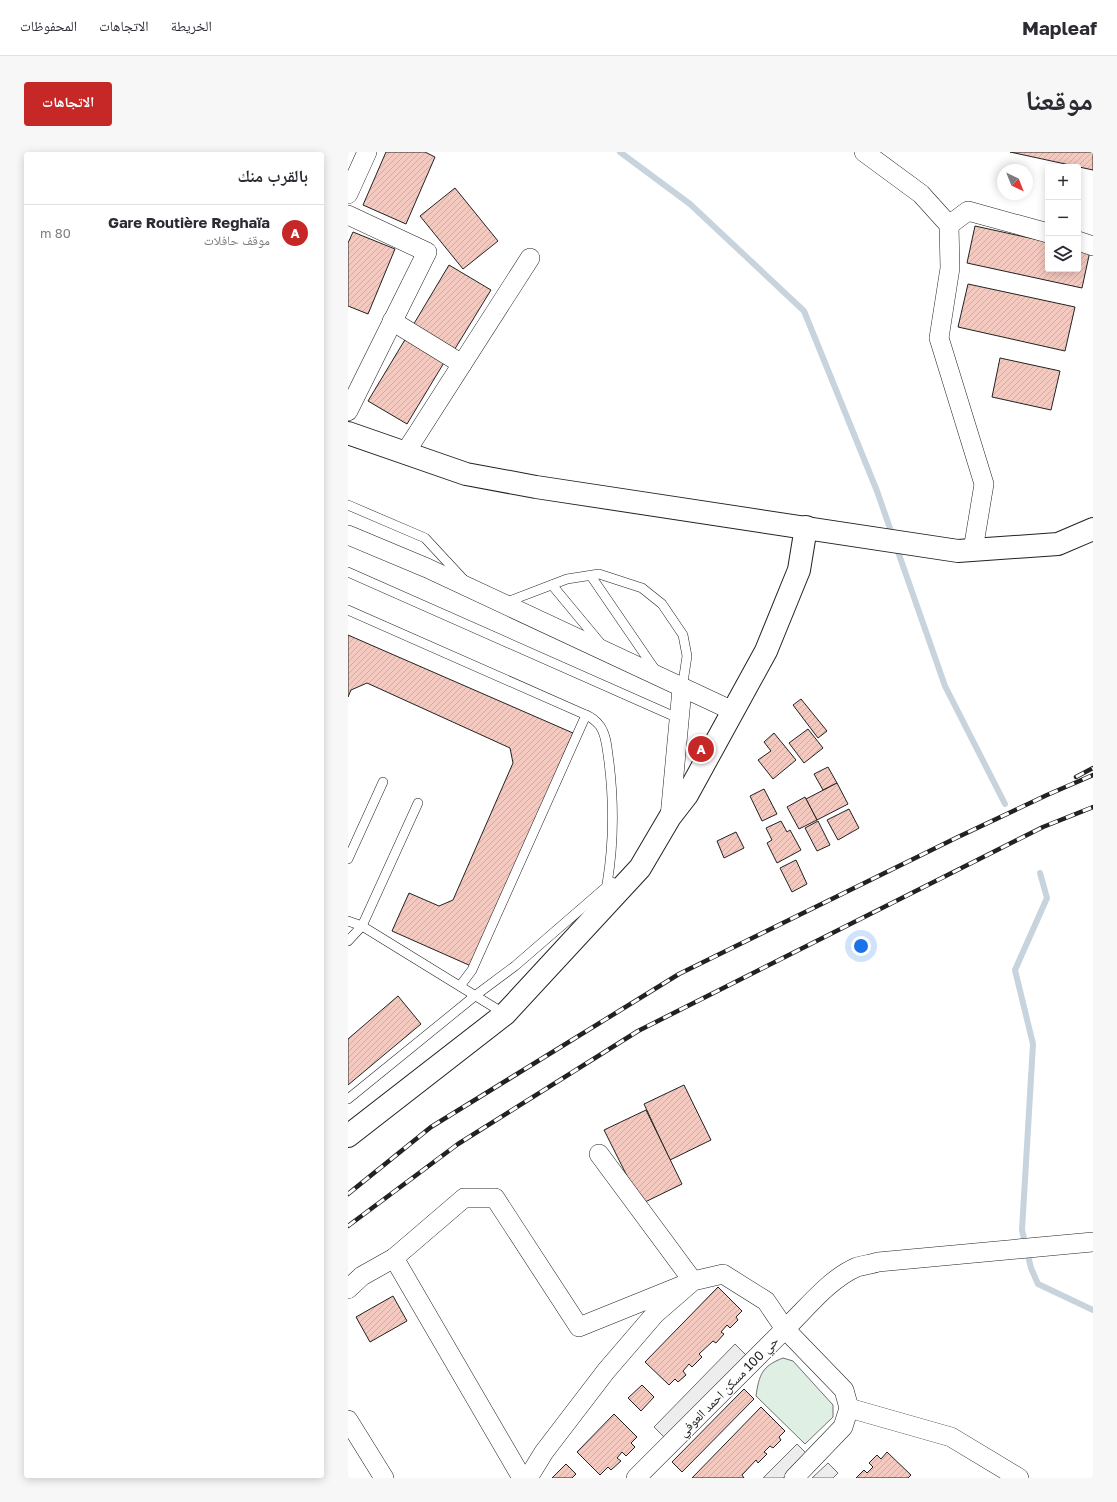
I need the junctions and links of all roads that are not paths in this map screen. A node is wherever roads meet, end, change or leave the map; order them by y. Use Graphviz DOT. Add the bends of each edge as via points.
graph roads {
  1 [pos="367,152"];
  2 [pos="864,152"];
  3 [pos="348,194"];
  4 [pos="348,215"];
  5 [pos="949,225"];
  6 [pos="1045,232"];
  7 [pos="1081,242"];
  8 [pos="1093,246"];
  9 [pos="530,258"];
  10 [pos="392,321"];
  11 [pos="462,364"];
  12 [pos="348,411"];
  13 [pos="348,433"];
  14 [pos="405,453"];
  15 [pos="348,505"];
  16 [pos="806,527"];
  17 [pos="1093,529"];
  18 [pos="348,535"];
  19 [pos="965,550"];
  20 [pos="348,572"];
  21 [pos="592,576"];
  22 [pos="552,585"];
  23 [pos="473,590"];
  24 [pos="503,604"];
  25 [pos="348,610"];
  26 [pos="609,654"];
  27 [pos="661,679"];
  28 [pos="682,689"];
  29 [pos="733,711"];
  30 [pos="586,715"];
  31 [pos="680,719"];
  32 [pos="384,782"];
  33 [pos="418,803"];
  34 [pos="670,817"];
  35 [pos="348,859"];
  36 [pos="640,868"];
  37 [pos="607,884"];
  38 [pos="348,920"];
  39 [pos="362,926"];
  40 [pos="348,941"];
  41 [pos="460,986"];
  42 [pos="476,995"];
  43 [pos="505,1014"];
  44 [pos="348,1099"];
  45 [pos="348,1136"];
  46 [pos="599,1154"];
  47 [pos="1089,1245"];
  48 [pos="394,1258"];
  49 [pos="693,1281"];
  50 [pos="348,1289"];
  51 [pos="785,1329"];
  52 [pos="849,1408"];
  53 [pos="348,1420"];
  54 [pos="384,1478"];
  55 [pos="522,1478"];
  56 [pos="528,1478"];
  57 [pos="636,1478"];
  58 [pos="794,1478"];
  59 [pos="1019,1478"];
  1 -- 3 [label="street"];
  2 -- 5 [label="street" via="920,194"];
  4 -- 10 [label="street" via="427,252"];
  5 -- 6 [label="street" via="968,212"];
  5 -- 19 [label="street" via="950,268 939,338 984,484"];
  7 -- 8 [label="street"];
  9 -- 11 [label="street"];
  10 -- 11 [label="street"];
  10 -- 12 [label="street"];
  11 -- 14 [label="street"];
  13 -- 14 [label="main road"];
  14 -- 16 [label="main road" via="466,474 536,487"];
  15 -- 23 [label="lane" via="426,538"];
  16 -- 19 [label="main road"];
  16 -- 29 [label="main road" via="799,570 766,652"];
  17 -- 19 [label="main road" via="1058,544"];
  18 -- 23 [label="street"];
  20 -- 31 [label="lane"];
  21 -- 22 [label="lane" via="567,579"];
  21 -- 27 [label="lane"];
  21 -- 28 [label="lane" via="599,574 642,588 662,604 683,635 687,656"];
  22 -- 24 [label="lane"];
  22 -- 26 [label="lane"];
  23 -- 24 [label="street"];
  24 -- 26 [label="street"];
  25 -- 30 [label="lane"];
  26 -- 27 [label="street"];
  27 -- 28 [label="street"];
  28 -- 29 [label="street"];
  28 -- 31 [label="street"];
  29 -- 34 [label="main road" via="687,795"];
  30 -- 37 [label="lane" via="600,727 606,742 611,776 614,827"];
  30 -- 41 [label="lane" via="472,970"];
  31 -- 34 [label="street"];
  32 -- 35 [label="lane"];
  33 -- 39 [label="lane"];
  34 -- 36 [label="main road"];
  36 -- 37 [label="lane"];
  36 -- 43 [label="main road"];
  37 -- 42 [label="lane" via="515,966"];
  38 -- 39 [label="lane"];
  39 -- 40 [label="lane"];
  39 -- 41 [label="lane"];
  41 -- 42 [label="lane"];
  42 -- 43 [label="lane"];
  42 -- 44 [label="lane"];
  43 -- 45 [label="main road"];
  46 -- 49 [label="street"];
  47 -- 51 [label="street" via="1056,1244 878,1262 839,1277"];
  48 -- 49 [label="street" via="464,1198 495,1198 579,1327"];
  48 -- 50 [label="street" via="362,1276"];
  48 -- 55 [label="street"];
  49 -- 51 [label="street" via="722,1274 766,1301"];
  49 -- 56 [label="street" via="656,1314 606,1371 544,1452"];
  51 -- 52 [label="street, حي 100 مسكن احمد العوفي" via="844,1390"];
  51 -- 57 [label="street, حي 100 مسكن احمد العوفي"];
  52 -- 58 [label="street" via="843,1427"];
  52 -- 59 [label="street" via="951,1437"];
  53 -- 54 [label="street"];
}
